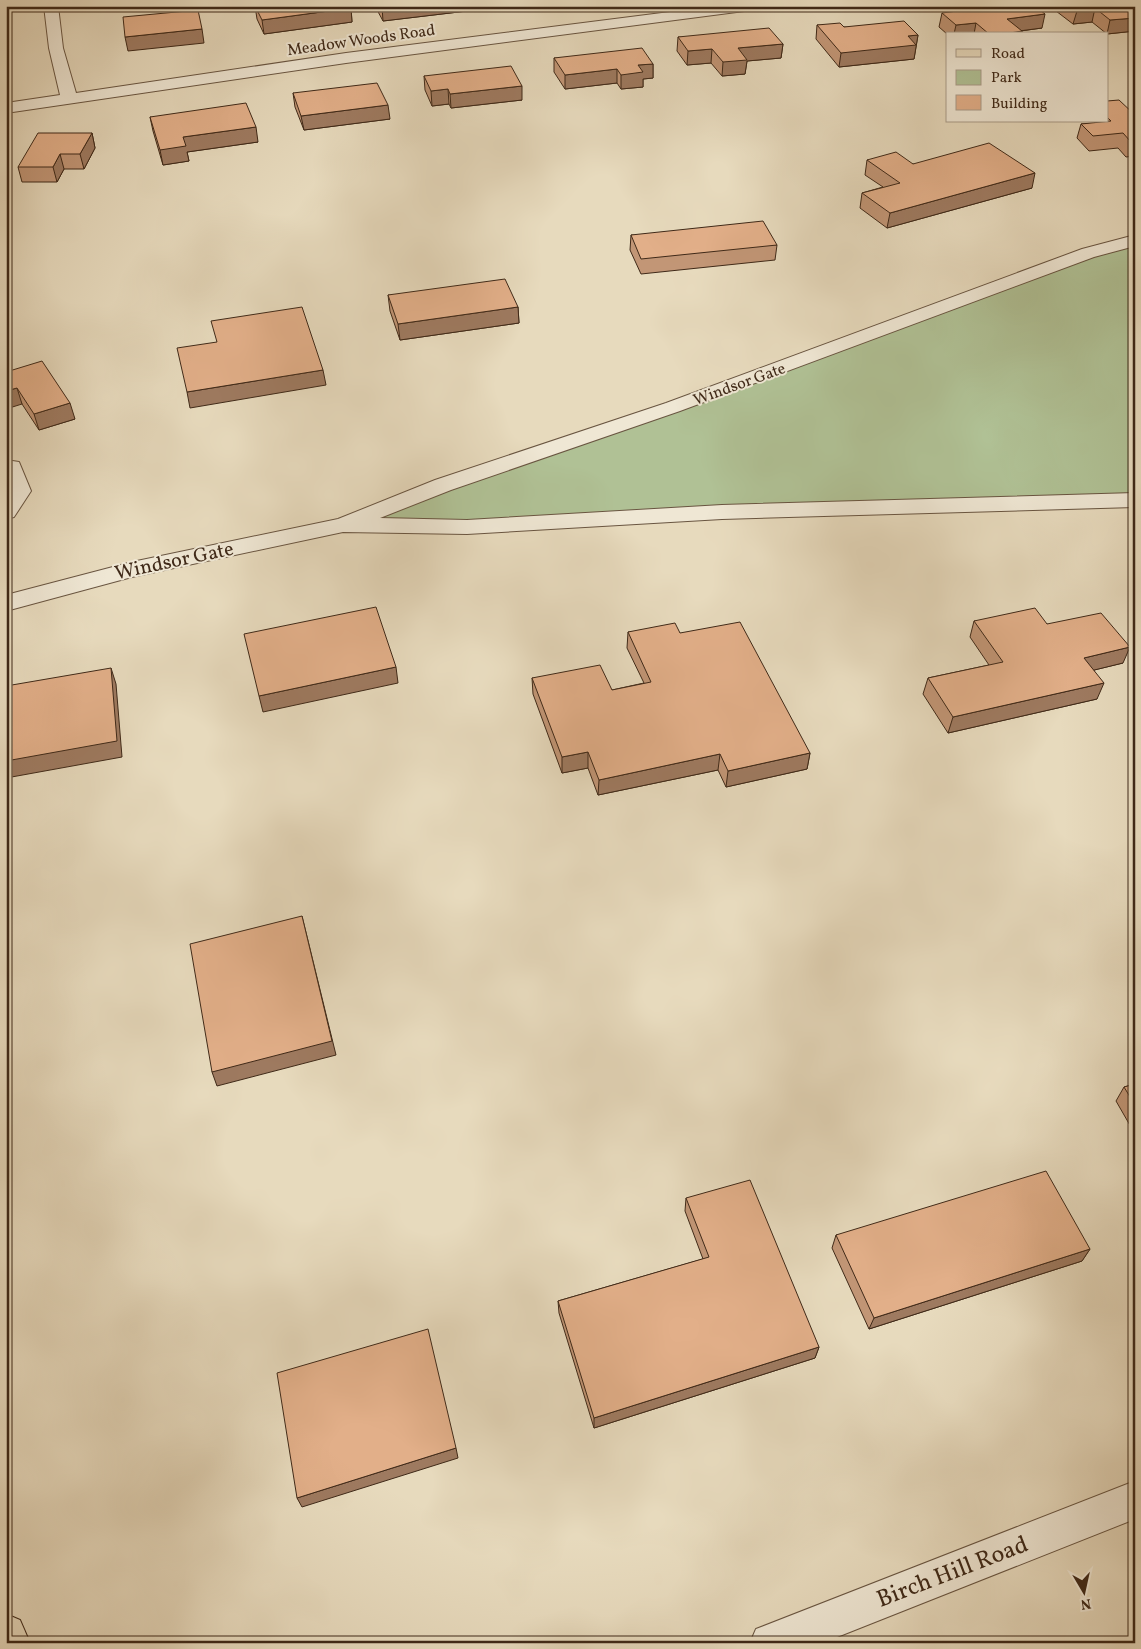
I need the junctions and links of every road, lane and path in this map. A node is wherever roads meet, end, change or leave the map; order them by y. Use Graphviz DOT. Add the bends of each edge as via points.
graph roads {
  1 [pos="51,6"];
  2 [pos="752,6"];
  3 [pos="69,98"];
  4 [pos="6,108"];
  5 [pos="1135,240"];
  6 [pos="6,466"];
  7 [pos="1135,500"];
  8 [pos="6,512"];
  9 [pos="343,525"];
  10 [pos="6,603"];
  11 [pos="1135,1500"];
  12 [pos="6,1634"];
  13 [pos="789,1639"];
  14 [pos="10,1643"];
  1 -- 3 [label="street" via="56,48"];
  2 -- 3 [label="street, Meadow Woods Road"];
  3 -- 4 [label="street, Meadow Woods Road"];
  5 -- 9 [label="street, Windsor Gate" via="1088,253 673,408 443,485"];
  6 -- 8 [label="street" via="11,467 20,491"];
  7 -- 9 [label="street, Windsor Gate" via="722,512 467,527"];
  9 -- 10 [label="street, Windsor Gate" via="154,562"];
  11 -- 13 [label="street, Birch Hill Road"];
  12 -- 14 [label="main road"];
}
